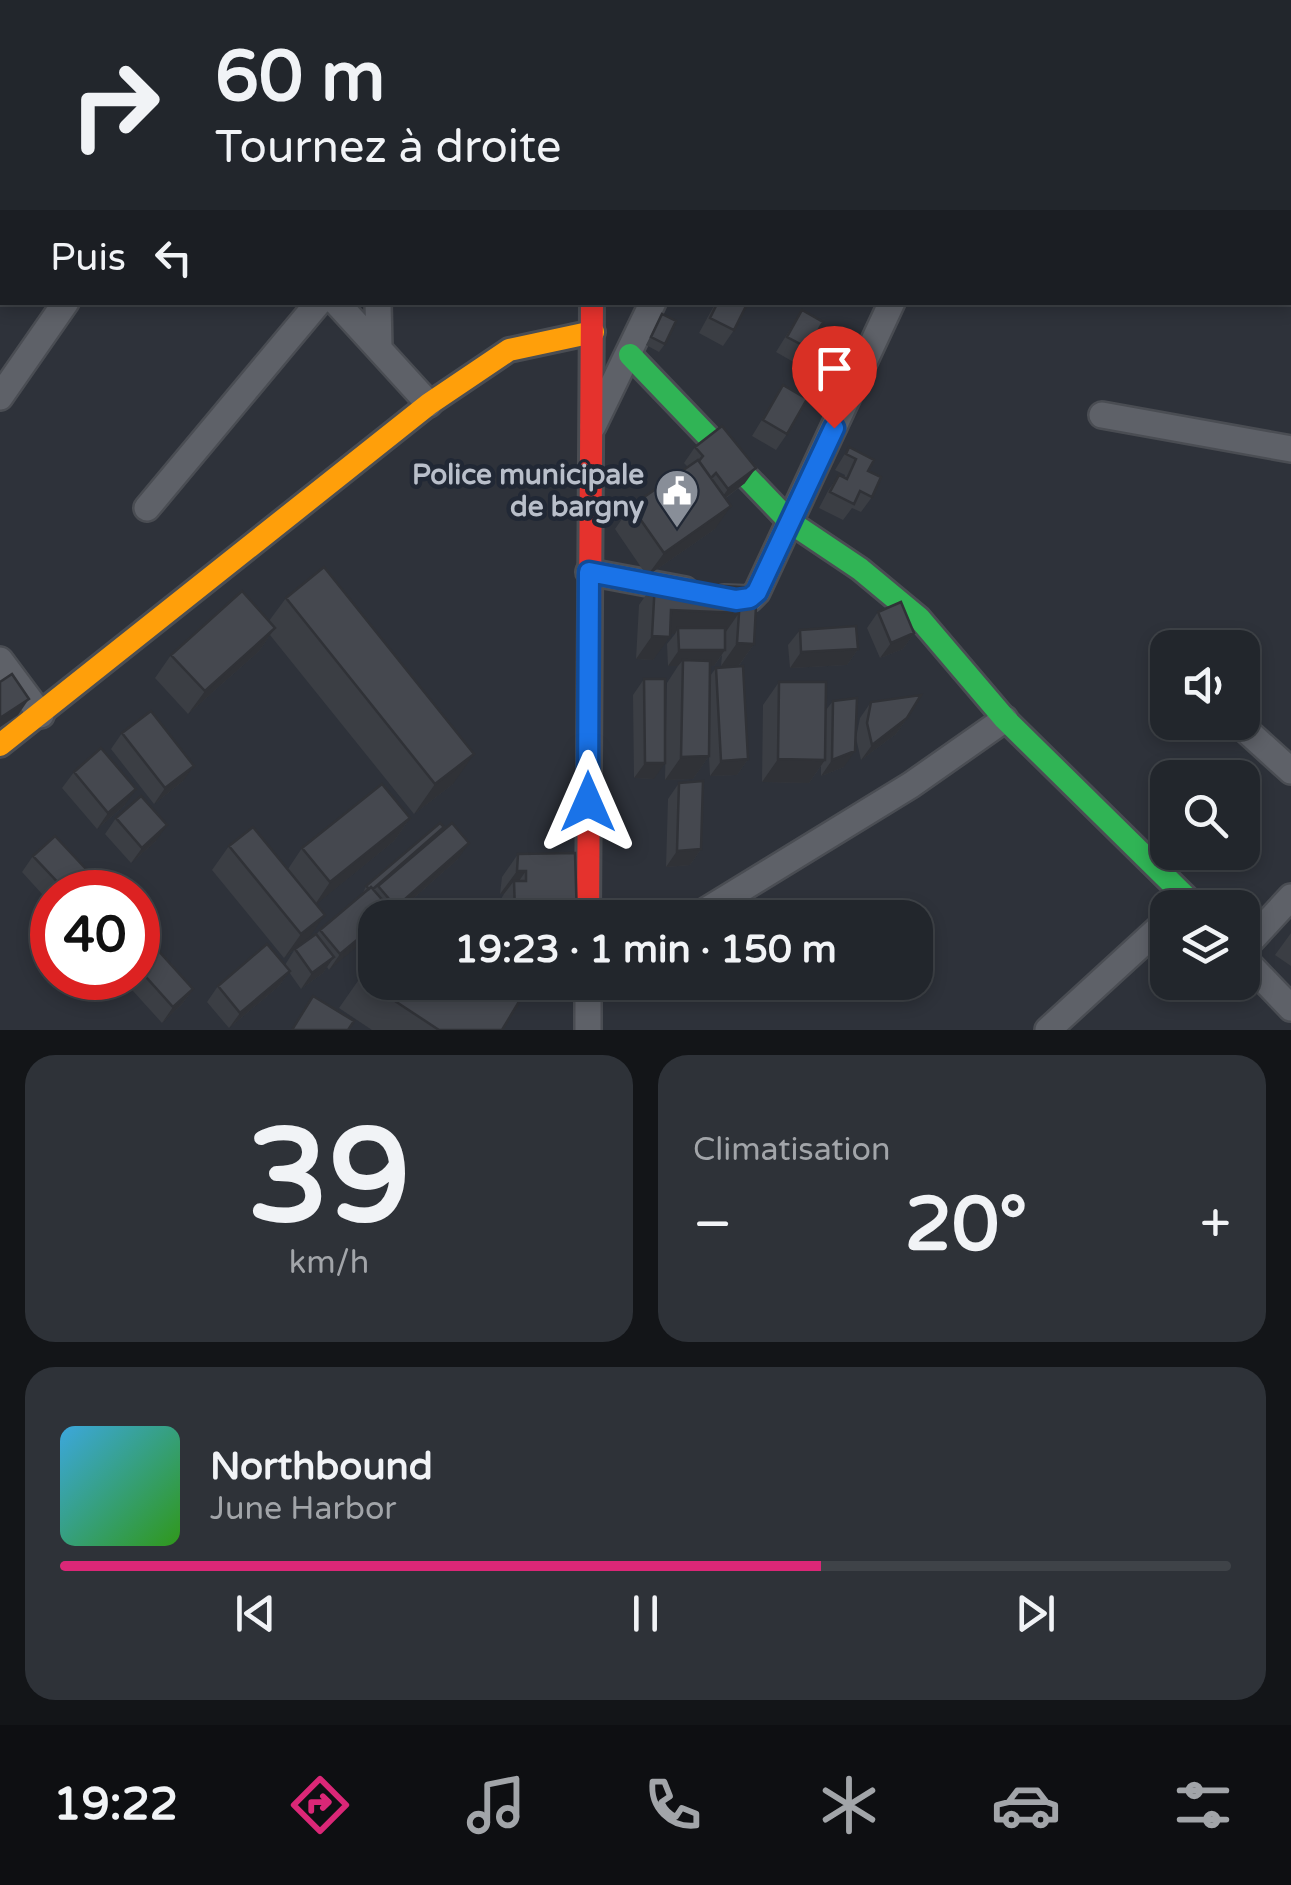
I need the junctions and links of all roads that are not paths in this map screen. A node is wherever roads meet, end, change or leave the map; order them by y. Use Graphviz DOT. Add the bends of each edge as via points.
graph roads {
  1 [pos="64,305"];
  2 [pos="317,305"];
  3 [pos="339,305"];
  4 [pos="378,305"];
  5 [pos="592,305"];
  6 [pos="652,305"];
  7 [pos="891,305"];
  8 [pos="592,332"];
  9 [pos="379,347"];
  10 [pos="630,355"];
  11 [pos="0,397"];
  12 [pos="429,404"];
  13 [pos="1102,415"];
  14 [pos="593,426"];
  15 [pos="1291,450"];
  16 [pos="147,508"];
  17 [pos="790,522"];
  18 [pos="589,572"];
  19 [pos="0,660"];
  20 [pos="41,714"];
  21 [pos="1005,718"];
  22 [pos="1257,740"];
  23 [pos="0,745"];
  24 [pos="1291,771"];
  25 [pos="1174,890"];
  26 [pos="1291,897"];
  27 [pos="588,900"];
  28 [pos="723,900"];
  29 [pos="1260,931"];
  30 [pos="1150,936"];
  31 [pos="1260,976"];
  32 [pos="588,1000"];
  33 [pos="1291,1008"];
  34 [pos="588,1030"];
  35 [pos="1048,1030"];
  1 -- 11 [label="street"];
  2 -- 16 [label="street"];
  3 -- 9 [label="street"];
  4 -- 9 [label="street"];
  5 -- 8 [label="street"];
  6 -- 10 [label="street"];
  7 -- 17 [label="street"];
  8 -- 12 [label="street" via="509,350"];
  8 -- 14 [label="street"];
  9 -- 12 [label="street"];
  10 -- 14 [label="street"];
  10 -- 17 [label="street"];
  12 -- 20 [label="street"];
  13 -- 15 [label="street"];
  14 -- 18 [label="street"];
  17 -- 18 [label="street" via="750,598"];
  17 -- 21 [label="street" via="919,618"];
  18 -- 27 [label="street"];
  19 -- 20 [label="street"];
  20 -- 23 [label="street"];
  21 -- 25 [label="street"];
  21 -- 28 [label="street" via="911,785"];
  22 -- 24 [label="street"];
  26 -- 29 [label="street"];
  30 -- 35 [label="street"];
  31 -- 33 [label="street"];
  32 -- 34 [label="street"];
}
